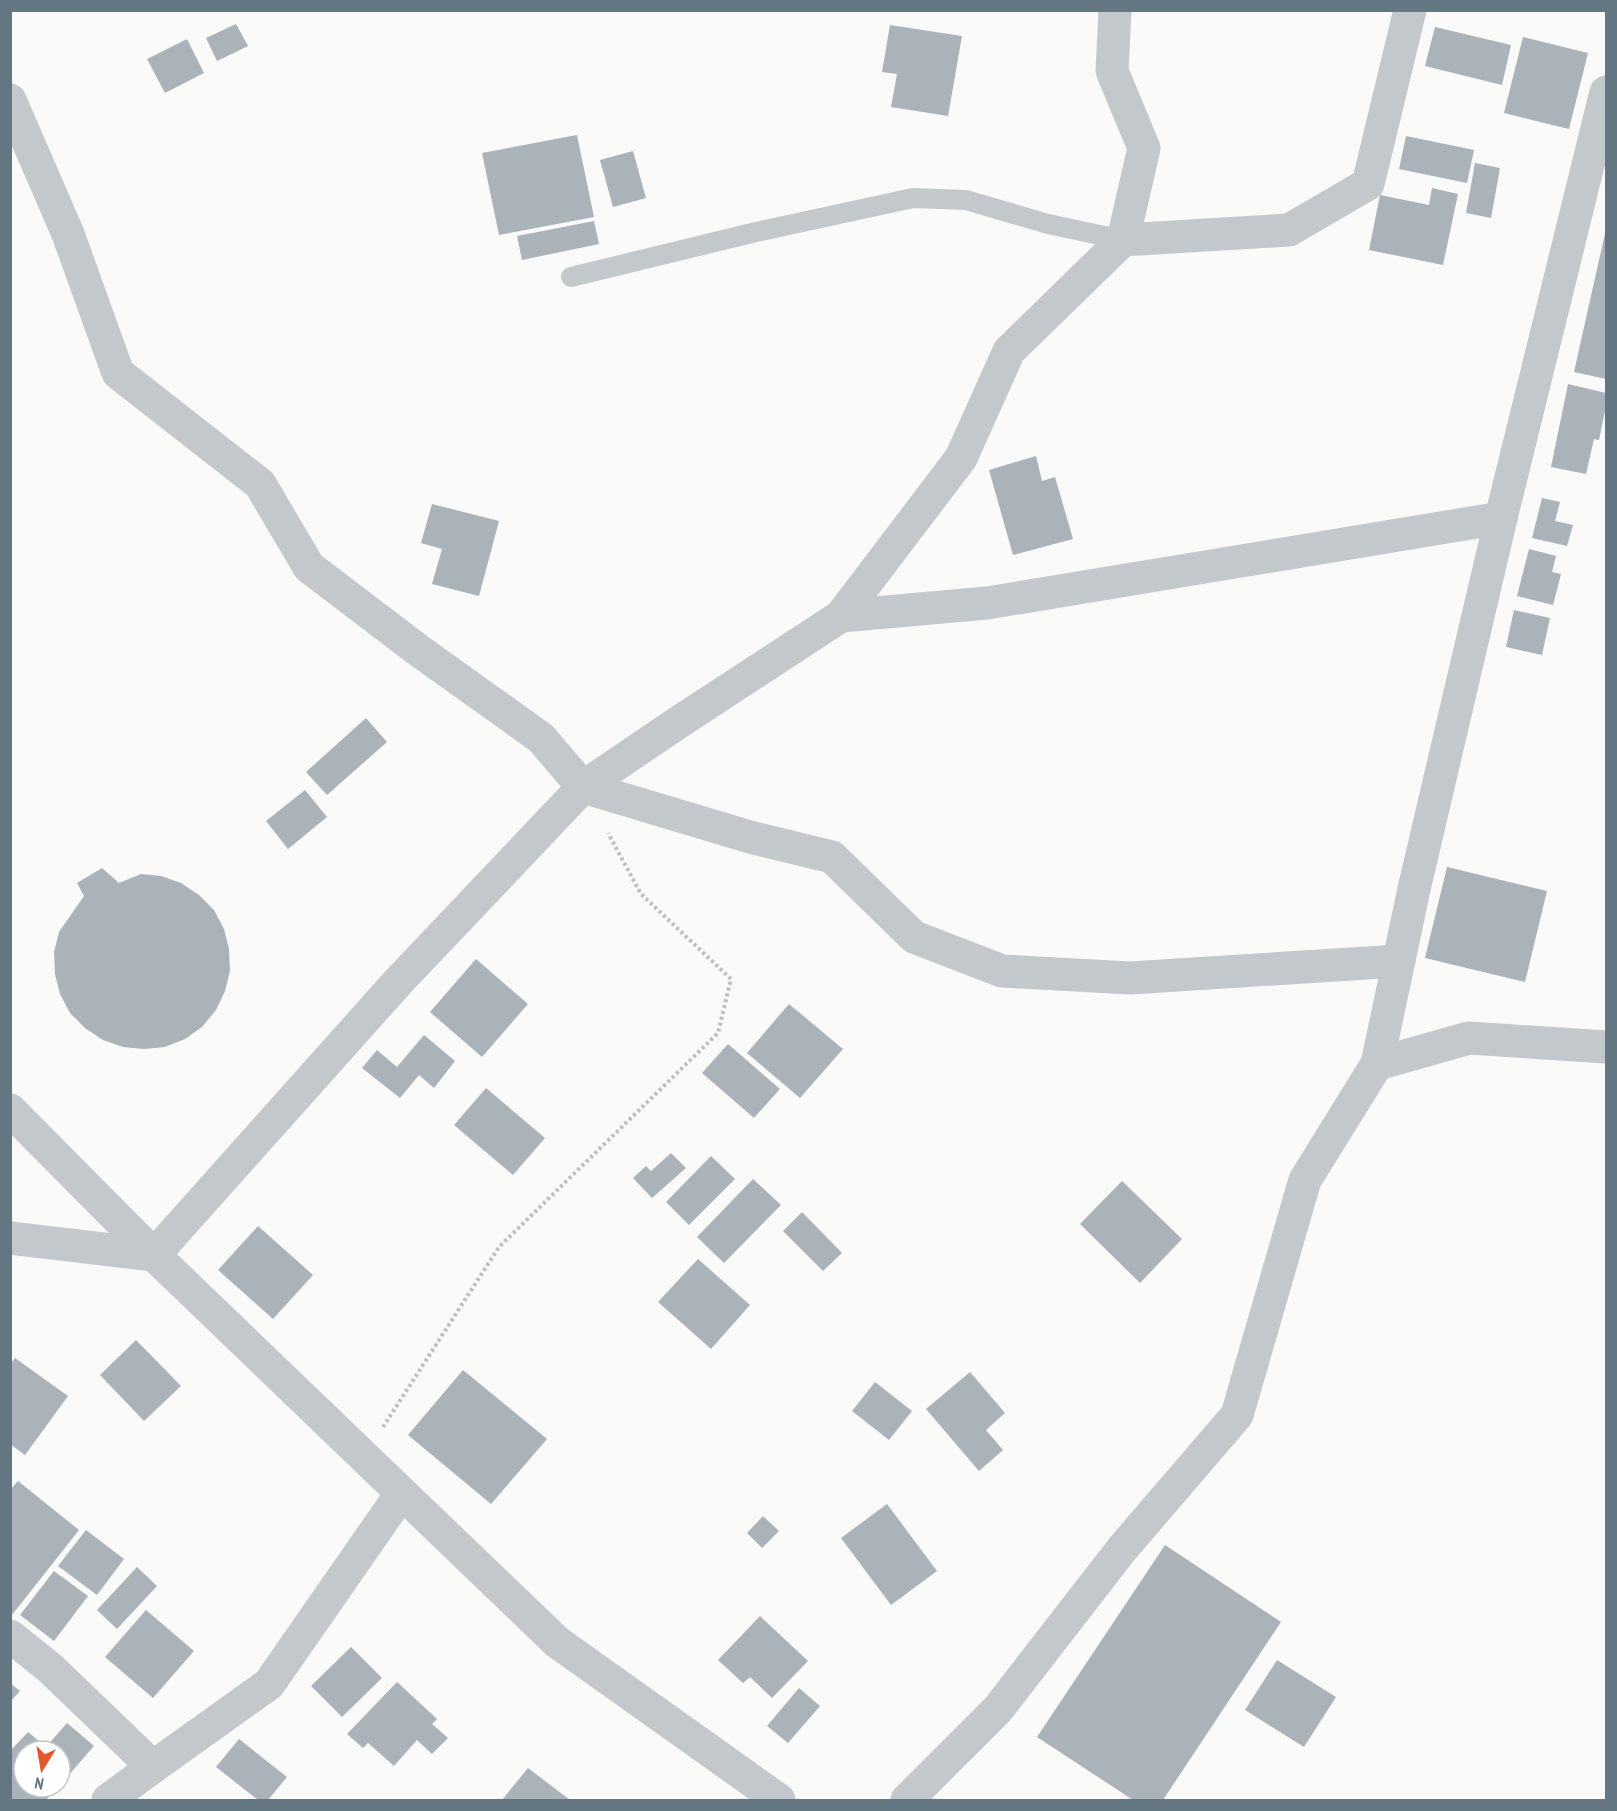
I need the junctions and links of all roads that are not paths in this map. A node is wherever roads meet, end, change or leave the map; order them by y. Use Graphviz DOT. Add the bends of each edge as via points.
graph roads {
  1 [pos="1115,10"];
  2 [pos="1410,10"];
  3 [pos="1606,92"];
  4 [pos="10,100"];
  5 [pos="1123,240"];
  6 [pos="571,277"];
  7 [pos="1501,518"];
  8 [pos="842,616"];
  9 [pos="583,787"];
  10 [pos="1399,961"];
  11 [pos="1606,1047"];
  12 [pos="1377,1064"];
  13 [pos="10,1110"];
  14 [pos="10,1238"];
  15 [pos="154,1255"];
  16 [pos="401,1494"];
  17 [pos="10,1636"];
  18 [pos="153,1767"];
  19 [pos="108,1800"];
  20 [pos="779,1800"];
  21 [pos="907,1800"];
  1 -- 5 [label="street" via="1112,71 1144,148"];
  2 -- 5 [label="street" via="1368,184 1289,230"];
  3 -- 7 [label="street"];
  4 -- 9 [label="street" via="68,234 118,373 260,484 309,567 541,738"];
  5 -- 6 [label="lane" via="1048,224 966,200 913,198"];
  5 -- 8 [label="street" via="1009,351 961,458"];
  7 -- 8 [label="street" via="987,603"];
  7 -- 10 [label="street"];
  8 -- 9 [label="street"];
  9 -- 10 [label="street" via="832,857 914,937 1002,971 1130,978"];
  9 -- 15 [label="street" via="397,983"];
  10 -- 12 [label="street"];
  11 -- 12 [label="street" via="1469,1038"];
  12 -- 21 [label="street" via="1305,1180 1237,1415 1122,1549 998,1709"];
  13 -- 15 [label="street"];
  14 -- 15 [label="street"];
  15 -- 16 [label="street"];
  16 -- 18 [label="street" via="269,1684"];
  16 -- 20 [label="street" via="557,1642"];
  17 -- 18 [label="street" via="50,1668"];
  18 -- 19 [label="street"];
}
